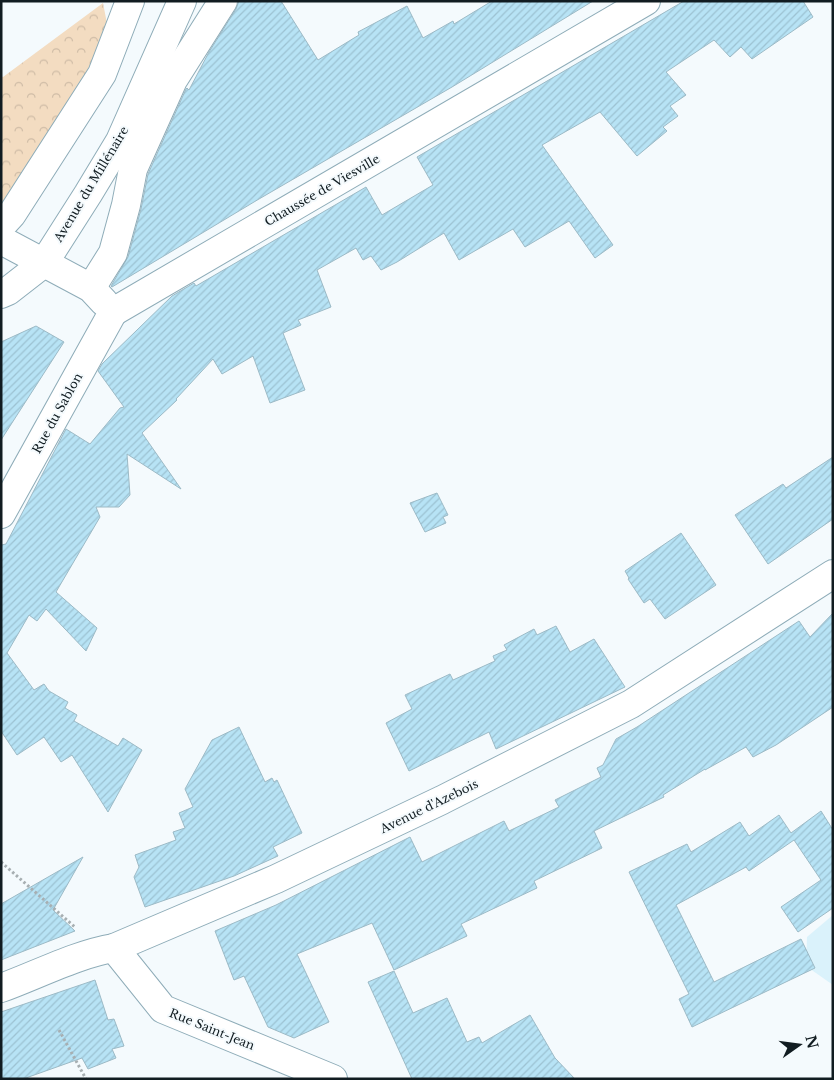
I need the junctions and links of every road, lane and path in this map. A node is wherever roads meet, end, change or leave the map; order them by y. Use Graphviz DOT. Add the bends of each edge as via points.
graph roads {
  1 [pos="130,1"];
  2 [pos="182,1"];
  3 [pos="223,1"];
  4 [pos="646,1"];
  5 [pos="1,226"];
  6 [pos="1,240"];
  7 [pos="44,263"];
  8 [pos="91,288"];
  9 [pos="1,294"];
  10 [pos="113,312"];
  11 [pos="1,514"];
  12 [pos="833,574"];
  13 [pos="1,862"];
  14 [pos="108,949"];
  15 [pos="1,988"];
  16 [pos="59,1030"];
  17 [pos="86,1079"];
  18 [pos="334,1079"];
  1 -- 5 [label="street" via="102,74 12,214"];
  2 -- 7 [label="street, Avenue du Millénaire" via="120,141"];
  3 -- 8 [label="street" via="173,80 133,169 113,253"];
  4 -- 10 [label="street, Chaussée de Viesville"];
  6 -- 7 [label="street"];
  7 -- 8 [label="street"];
  7 -- 9 [label="street, Avenue du Millénaire"];
  8 -- 10 [label="street"];
  10 -- 11 [label="street, Rue du Sablon"];
  12 -- 14 [label="street, Avenue d'Azebois" via="631,704 442,800 276,879"];
  13 -- 14 [label="path"];
  14 -- 15 [label="street, Avenue d'Azebois"];
  14 -- 18 [label="street, Rue Saint-Jean" via="163,1009"];
  16 -- 17 [label="path"];
}
